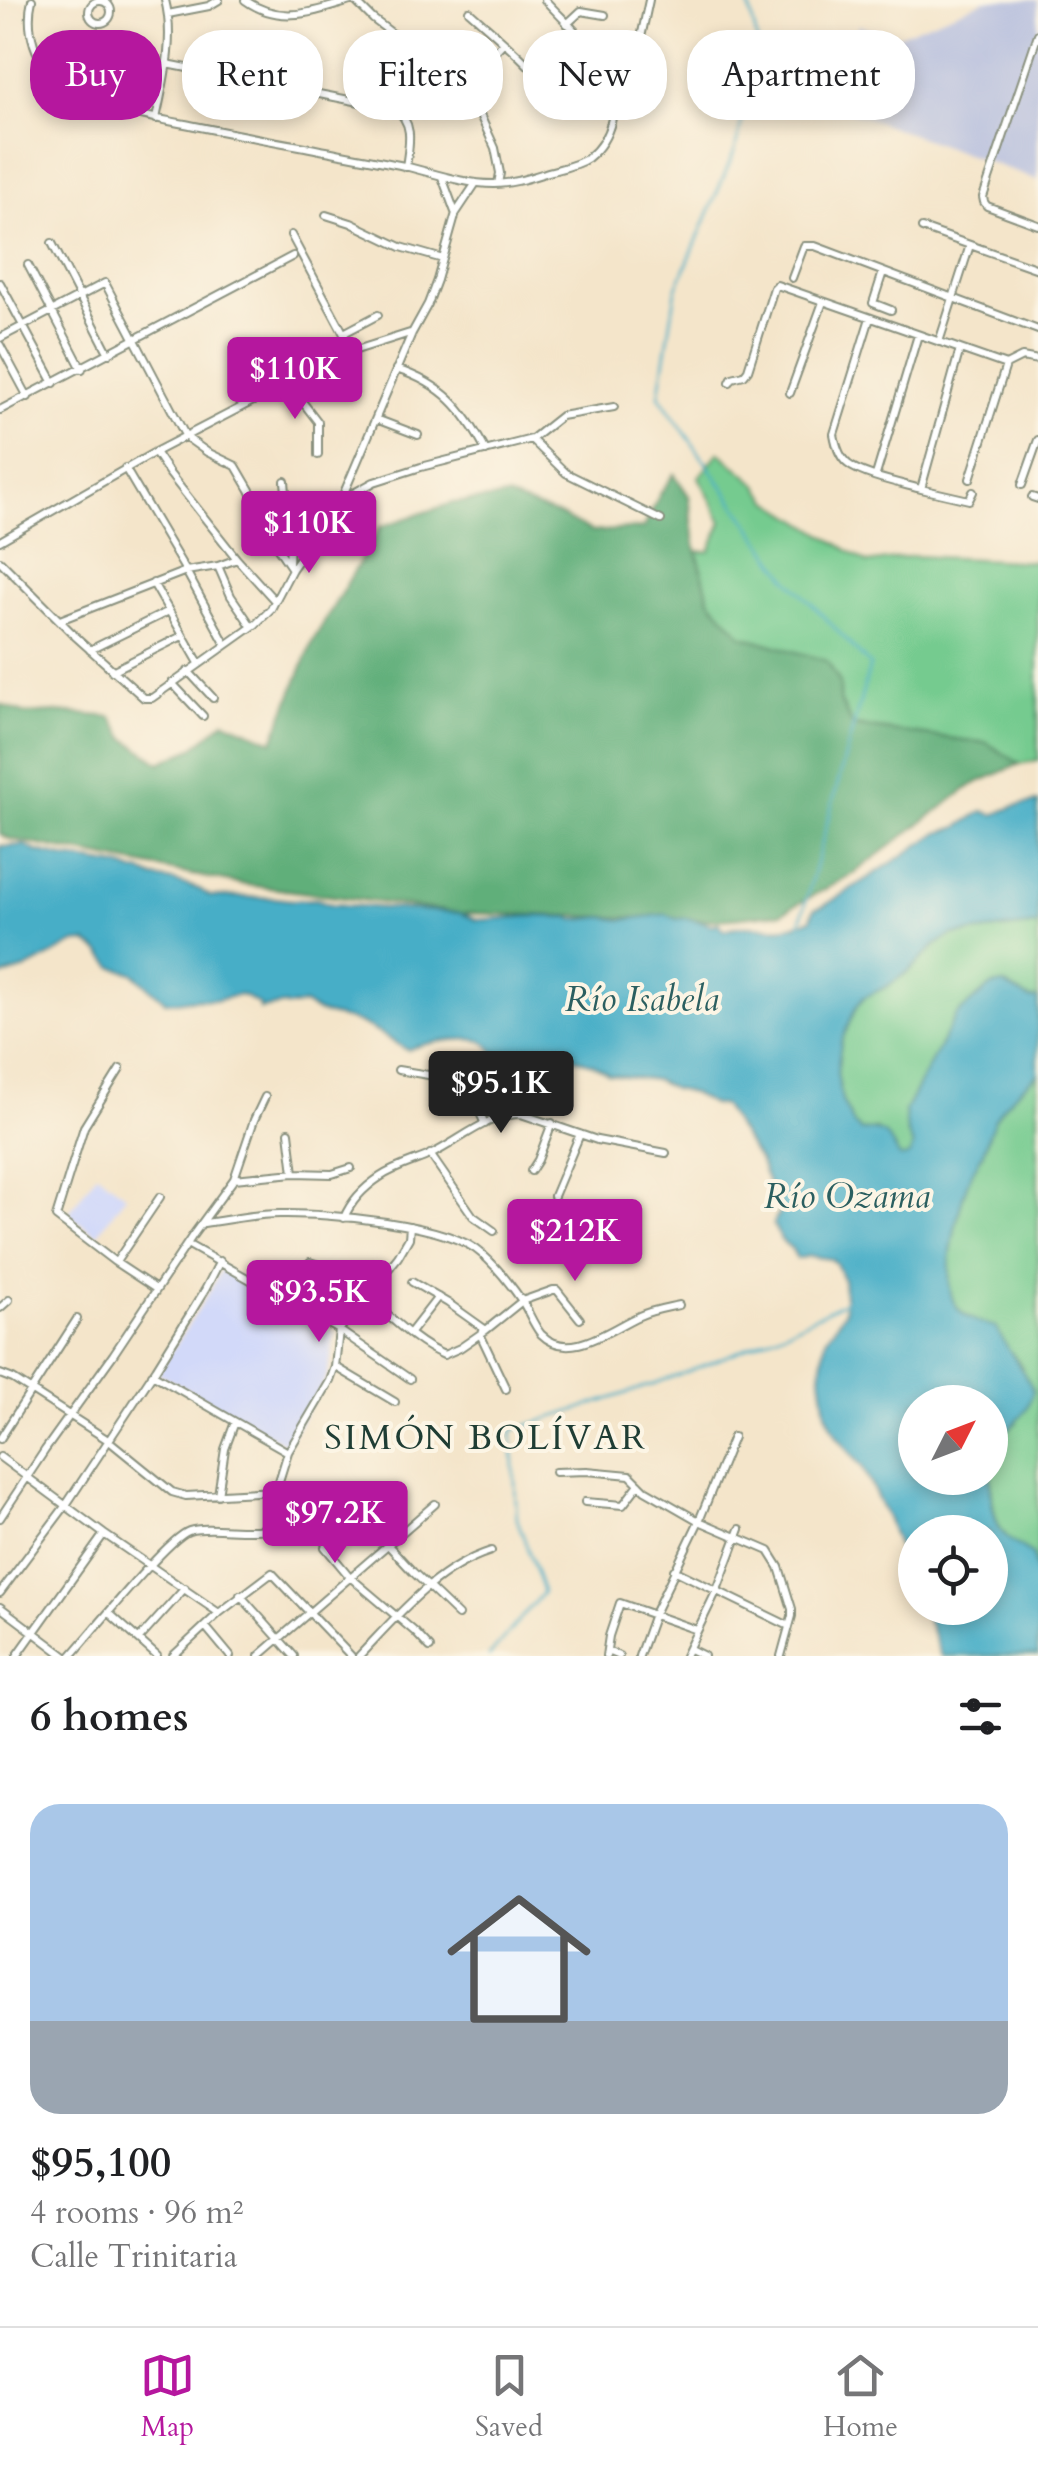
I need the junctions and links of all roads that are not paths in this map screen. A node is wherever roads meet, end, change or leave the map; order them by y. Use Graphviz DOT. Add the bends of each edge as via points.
graph roads {
  1 [pos="32,0"];
  2 [pos="164,0"];
  3 [pos="219,0"];
  4 [pos="245,0"];
  5 [pos="354,0"];
  6 [pos="545,0"];
  7 [pos="649,0"];
  8 [pos="468,11"];
  9 [pos="168,14"];
  10 [pos="605,16"];
  11 [pos="568,24"];
  12 [pos="388,30"];
  13 [pos="573,30"];
  14 [pos="643,30"];
  15 [pos="30,34"];
  16 [pos="1038,34"];
  17 [pos="504,42"];
  18 [pos="523,62"];
  19 [pos="167,64"];
  20 [pos="162,89"];
  21 [pos="343,97"];
  22 [pos="162,119"];
  23 [pos="407,120"];
  24 [pos="482,120"];
  25 [pos="612,120"];
  26 [pos="406,167"];
  27 [pos="442,176"];
  28 [pos="476,183"];
  29 [pos="498,184"];
  30 [pos="456,213"];
  31 [pos="326,215"];
  32 [pos="1038,225"];
  33 [pos="922,228"];
  34 [pos="291,235"];
  35 [pos="52,243"];
  36 [pos="970,245"];
  37 [pos="293,256"];
  38 [pos="443,259"];
  39 [pos="28,266"];
  40 [pos="1038,269"];
  41 [pos="883,272"];
  42 [pos="792,278"];
  43 [pos="0,283"];
  44 [pos="80,296"];
  45 [pos="953,298"];
  46 [pos="822,302"];
  47 [pos="891,310"];
  48 [pos="52,311"];
  49 [pos="378,314"];
  50 [pos="870,318"];
  51 [pos="24,326"];
  52 [pos="1038,330"];
  53 [pos="343,333"];
  54 [pos="412,333"];
  55 [pos="918,334"];
  56 [pos="134,341"];
  57 [pos="0,342"];
  58 [pos="939,342"];
  59 [pos="960,349"];
  60 [pos="354,351"];
  61 [pos="109,354"];
  62 [pos="1038,360"];
  63 [pos="1006,364"];
  64 [pos="82,369"];
  65 [pos="396,369"];
  66 [pos="730,382"];
  67 [pos="54,383"];
  68 [pos="288,383"];
  69 [pos="790,393"];
  70 [pos="28,397"];
  71 [pos="614,407"];
  72 [pos="0,410"];
  73 [pos="376,418"];
  74 [pos="418,435"];
  75 [pos="186,436"];
  76 [pos="532,440"];
  77 [pos="1038,440"];
  78 [pos="486,451"];
  79 [pos="155,452"];
  80 [pos="318,456"];
  81 [pos="125,468"];
  82 [pos="876,476"];
  83 [pos="970,480"];
  84 [pos="284,481"];
  85 [pos="1022,485"];
  86 [pos="921,489"];
  87 [pos="973,492"];
  88 [pos="342,500"];
  89 [pos="661,520"];
  90 [pos="0,541"];
  91 [pos="237,559"];
  92 [pos="0,561"];
  93 [pos="218,566"];
  94 [pos="291,567"];
  95 [pos="186,570"];
  96 [pos="153,582"];
  97 [pos="275,601"];
  98 [pos="168,611"];
  99 [pos="60,620"];
  100 [pos="252,627"];
  101 [pos="182,636"];
  102 [pos="226,645"];
  103 [pos="90,650"];
  104 [pos="199,664"];
  105 [pos="112,671"];
  106 [pos="188,671"];
  107 [pos="172,683"];
  108 [pos="212,698"];
  109 [pos="203,716"];
  110 [pos="120,1070"];
  111 [pos="398,1070"];
  112 [pos="266,1097"];
  113 [pos="552,1123"];
  114 [pos="485,1124"];
  115 [pos="290,1132"];
  116 [pos="580,1134"];
  117 [pos="666,1153"];
  118 [pos="430,1154"];
  119 [pos="351,1168"];
  120 [pos="531,1171"];
  121 [pos="294,1172"];
  122 [pos="234,1179"];
  123 [pos="554,1196"];
  124 [pos="160,1198"];
  125 [pos="344,1218"];
  126 [pos="204,1222"];
  127 [pos="410,1226"];
  128 [pos="494,1231"];
  129 [pos="187,1244"];
  130 [pos="220,1261"];
  131 [pos="116,1262"];
  132 [pos="412,1282"];
  133 [pos="156,1289"];
  134 [pos="438,1296"];
  135 [pos="366,1298"];
  136 [pos="8,1300"];
  137 [pos="290,1302"];
  138 [pos="522,1302"];
  139 [pos="679,1304"];
  140 [pos="0,1308"];
  141 [pos="78,1319"];
  142 [pos="580,1319"];
  143 [pos="338,1330"];
  144 [pos="410,1332"];
  145 [pos="483,1332"];
  146 [pos="335,1367"];
  147 [pos="0,1374"];
  148 [pos="152,1374"];
  149 [pos="410,1379"];
  150 [pos="506,1389"];
  151 [pos="30,1390"];
  152 [pos="395,1402"];
  153 [pos="71,1416"];
  154 [pos="235,1422"];
  155 [pos="733,1438"];
  156 [pos="0,1439"];
  157 [pos="108,1440"];
  158 [pos="288,1452"];
  159 [pos="0,1457"];
  160 [pos="555,1472"];
  161 [pos="26,1477"];
  162 [pos="639,1484"];
  163 [pos="218,1495"];
  164 [pos="585,1502"];
  165 [pos="434,1504"];
  166 [pos="66,1505"];
  167 [pos="0,1518"];
  168 [pos="699,1522"];
  169 [pos="740,1529"];
  170 [pos="268,1530"];
  171 [pos="104,1534"];
  172 [pos="736,1538"];
  173 [pos="387,1544"];
  174 [pos="324,1547"];
  175 [pos="491,1551"];
  176 [pos="151,1565"];
  177 [pos="674,1570"];
  178 [pos="350,1577"];
  179 [pos="428,1586"];
  180 [pos="185,1588"];
  181 [pos="717,1590"];
  182 [pos="0,1594"];
  183 [pos="240,1596"];
  184 [pos="0,1607"];
  185 [pos="109,1613"];
  186 [pos="219,1613"];
  187 [pos="310,1614"];
  188 [pos="654,1614"];
  189 [pos="458,1615"];
  190 [pos="397,1616"];
  191 [pos="206,1626"];
  192 [pos="789,1626"];
  193 [pos="697,1630"];
  194 [pos="32,1632"];
  195 [pos="139,1639"];
  196 [pos="278,1640"];
  197 [pos="430,1648"];
  198 [pos="687,1652"];
  199 [pos="607,1654"];
  200 [pos="17,1656"];
  201 [pos="68,1656"];
  202 [pos="157,1656"];
  203 [pos="173,1656"];
  204 [pos="230,1656"];
  205 [pos="259,1656"];
  206 [pos="294,1656"];
  207 [pos="351,1656"];
  208 [pos="359,1656"];
  209 [pos="618,1656"];
  210 [pos="638,1656"];
  211 [pos="704,1656"];
  212 [pos="782,1656"];
  1 -- 15 [label="street"];
  2 -- 9 [label="street"];
  3 -- 9 [label="street"];
  4 -- 5 [label="street" via="275,15"];
  5 -- 12 [label="street"];
  6 -- 11 [label="street"];
  7 -- 14 [label="street"];
  8 -- 17 [label="street"];
  9 -- 19 [label="street"];
  10 -- 11 [label="street" via="581,10"];
  11 -- 13 [label="street"];
  16 -- 32 [label="street" via="983,197 988,206"];
  17 -- 18 [label="street"];
  19 -- 20 [label="street"];
  19 -- 21 [label="street"];
  22 -- 26 [label="street"];
  23 -- 26 [label="street"];
  24 -- 29 [label="street" via="495,148"];
  25 -- 29 [label="street" via="584,161"];
  26 -- 27 [label="street"];
  27 -- 28 [label="street"];
  27 -- 30 [label="street"];
  28 -- 29 [label="street"];
  28 -- 30 [label="street"];
  30 -- 38 [label="street"];
  31 -- 38 [label="street"];
  33 -- 36 [label="street"];
  34 -- 53 [label="street"];
  35 -- 44 [label="street"];
  36 -- 40 [label="street"];
  36 -- 45 [label="street"];
  37 -- 56 [label="street"];
  38 -- 54 [label="street"];
  39 -- 48 [label="street"];
  41 -- 42 [label="street" via="808,245"];
  41 -- 45 [label="street"];
  41 -- 47 [label="street" via="872,304"];
  43 -- 51 [label="street"];
  44 -- 48 [label="street"];
  44 -- 56 [label="street" via="105,283"];
  44 -- 61 [label="street"];
  45 -- 52 [label="street"];
  45 -- 58 [label="street"];
  46 -- 50 [label="street"];
  46 -- 66 [label="street" via="775,286 748,370"];
  46 -- 69 [label="street"];
  48 -- 51 [label="street"];
  48 -- 64 [label="street"];
  49 -- 53 [label="street"];
  50 -- 55 [label="street"];
  50 -- 82 [label="street" via="834,434 847,464"];
  51 -- 57 [label="street"];
  51 -- 67 [label="street"];
  53 -- 60 [label="street"];
  54 -- 60 [label="street"];
  54 -- 65 [label="street"];
  55 -- 58 [label="street"];
  55 -- 82 [label="street"];
  56 -- 61 [label="street"];
  56 -- 75 [label="street"];
  57 -- 70 [label="street"];
  58 -- 59 [label="street"];
  59 -- 63 [label="street"];
  59 -- 86 [label="street"];
  60 -- 68 [label="street"];
  61 -- 64 [label="street"];
  62 -- 63 [label="street"];
  63 -- 83 [label="street"];
  64 -- 67 [label="street"];
  65 -- 73 [label="street"];
  65 -- 78 [label="street" via="454,401"];
  67 -- 70 [label="street"];
  68 -- 75 [label="street"];
  68 -- 80 [label="street" via="318,422"];
  70 -- 72 [label="street"];
  71 -- 76 [label="street" via="561,416"];
  73 -- 74 [label="street"];
  73 -- 88 [label="street"];
  75 -- 79 [label="street"];
  75 -- 94 [label="street" via="236,466"];
  76 -- 78 [label="street"];
  76 -- 89 [label="street" via="566,472"];
  77 -- 85 [label="street"];
  78 -- 88 [label="street" via="374,482"];
  79 -- 81 [label="street"];
  79 -- 91 [label="street"];
  81 -- 90 [label="street"];
  81 -- 95 [label="street"];
  82 -- 86 [label="street"];
  84 -- 94 [label="street"];
  86 -- 87 [label="street" via="969,500"];
  88 -- 94 [label="street"];
  91 -- 93 [label="street"];
  91 -- 97 [label="street"];
  92 -- 99 [label="street"];
  93 -- 95 [label="street"];
  93 -- 100 [label="street"];
  94 -- 97 [label="street"];
  95 -- 96 [label="street"];
  95 -- 102 [label="street"];
  96 -- 98 [label="street"];
  96 -- 99 [label="street"];
  97 -- 100 [label="street"];
  98 -- 101 [label="street"];
  98 -- 103 [label="street"];
  99 -- 103 [label="street"];
  100 -- 102 [label="street"];
  101 -- 104 [label="street"];
  101 -- 105 [label="street"];
  102 -- 104 [label="street"];
  103 -- 105 [label="street"];
  104 -- 106 [label="street"];
  105 -- 107 [label="street" via="144,698"];
  106 -- 107 [label="street"];
  106 -- 108 [label="street"];
  107 -- 109 [label="street"];
  110 -- 131 [label="street" via="84,1127 56,1217"];
  111 -- 114 [label="street" via="466,1082"];
  112 -- 122 [label="street"];
  113 -- 114 [label="street" via="510,1114"];
  113 -- 116 [label="street"];
  113 -- 120 [label="street"];
  114 -- 118 [label="street"];
  115 -- 121 [label="street"];
  116 -- 117 [label="street"];
  116 -- 123 [label="street"];
  118 -- 125 [label="street" via="380,1177"];
  118 -- 128 [label="street" via="473,1216"];
  119 -- 121 [label="street"];
  121 -- 122 [label="street"];
  122 -- 126 [label="street"];
  124 -- 131 [label="street"];
  125 -- 126 [label="street" via="278,1214"];
  125 -- 127 [label="street"];
  126 -- 129 [label="street"];
  127 -- 135 [label="street" via="405,1246"];
  127 -- 138 [label="street" via="471,1245"];
  129 -- 130 [label="street"];
  129 -- 133 [label="street"];
  130 -- 137 [label="street"];
  130 -- 148 [label="street"];
  131 -- 133 [label="street"];
  132 -- 134 [label="street"];
  133 -- 153 [label="street"];
  134 -- 144 [label="street"];
  134 -- 145 [label="street"];
  135 -- 137 [label="street" via="315,1262 307,1264"];
  135 -- 143 [label="street"];
  135 -- 144 [label="street"];
  136 -- 140 [label="street"];
  137 -- 143 [label="street"];
  138 -- 139 [label="street" via="546,1340 561,1344 584,1344"];
  138 -- 142 [label="street" via="555,1290"];
  138 -- 145 [label="street"];
  141 -- 151 [label="street"];
  143 -- 146 [label="street"];
  143 -- 149 [label="street"];
  144 -- 145 [label="street" via="448,1354"];
  145 -- 150 [label="street"];
  146 -- 152 [label="street"];
  146 -- 158 [label="street"];
  147 -- 151 [label="street"];
  148 -- 154 [label="street"];
  148 -- 157 [label="street"];
  151 -- 153 [label="street"];
  151 -- 156 [label="street"];
  153 -- 157 [label="street"];
  153 -- 161 [label="street"];
  154 -- 158 [label="street"];
  154 -- 163 [label="street"];
  155 -- 168 [label="street"];
  157 -- 163 [label="street" via="172,1492"];
  157 -- 166 [label="street"];
  158 -- 163 [label="street" via="276,1491"];
  159 -- 161 [label="street"];
  160 -- 162 [label="street" via="630,1475"];
  161 -- 166 [label="street"];
  161 -- 167 [label="street"];
  162 -- 164 [label="street" via="623,1504"];
  162 -- 168 [label="street"];
  165 -- 173 [label="street"];
  166 -- 171 [label="street"];
  166 -- 182 [label="street"];
  168 -- 172 [label="street"];
  168 -- 177 [label="street"];
  169 -- 172 [label="street"];
  170 -- 176 [label="street" via="190,1530"];
  171 -- 176 [label="street"];
  171 -- 194 [label="street"];
  172 -- 181 [label="street"];
  172 -- 192 [label="street" via="774,1556 792,1609"];
  173 -- 178 [label="street"];
  173 -- 179 [label="street"];
  174 -- 178 [label="street"];
  175 -- 179 [label="street"];
  176 -- 180 [label="street"];
  176 -- 185 [label="street"];
  177 -- 181 [label="street"];
  177 -- 188 [label="street"];
  178 -- 187 [label="street"];
  178 -- 190 [label="street"];
  179 -- 189 [label="street"];
  179 -- 190 [label="street"];
  180 -- 186 [label="street"];
  180 -- 195 [label="street"];
  181 -- 192 [label="street"];
  181 -- 193 [label="street"];
  183 -- 186 [label="street"];
  183 -- 187 [label="street" via="272,1573"];
  183 -- 196 [label="street"];
  184 -- 194 [label="street"];
  185 -- 195 [label="street"];
  185 -- 201 [label="street"];
  186 -- 191 [label="street"];
  187 -- 196 [label="street"];
  187 -- 207 [label="street"];
  188 -- 193 [label="street"];
  188 -- 199 [label="street" via="620,1602"];
  188 -- 210 [label="street"];
  190 -- 197 [label="street"];
  190 -- 208 [label="street"];
  191 -- 203 [label="street"];
  191 -- 204 [label="street"];
  192 -- 212 [label="street"];
  193 -- 198 [label="street"];
  194 -- 200 [label="street"];
  194 -- 201 [label="street"];
  195 -- 202 [label="street"];
  196 -- 205 [label="street"];
  196 -- 206 [label="street"];
  198 -- 211 [label="street"];
  199 -- 209 [label="street"];
}
